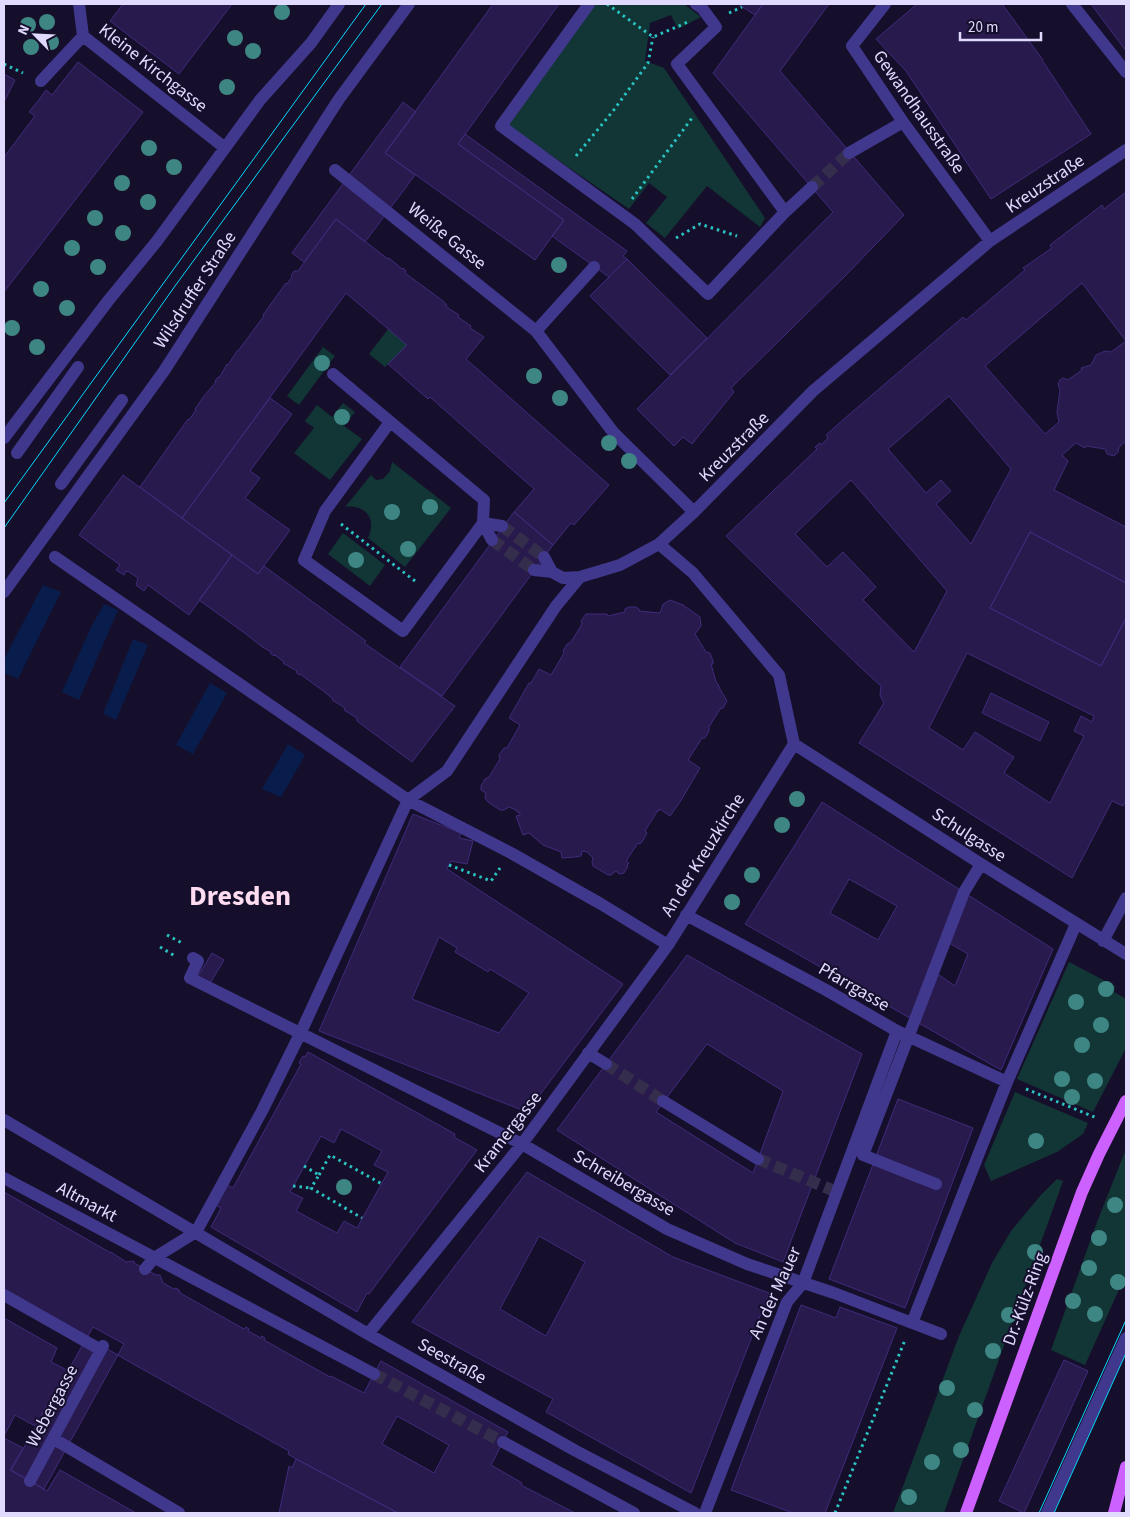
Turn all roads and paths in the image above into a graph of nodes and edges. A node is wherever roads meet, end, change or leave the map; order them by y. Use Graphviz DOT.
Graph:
graph roads {
  1 [pos="79,4"];
  2 [pos="339,4"];
  3 [pos="409,4"];
  4 [pos="588,4"];
  5 [pos="607,4"];
  6 [pos="696,4"];
  7 [pos="885,4"];
  8 [pos="1072,4"];
  9 [pos="707,14"];
  10 [pos="83,36"];
  11 [pos="653,37"];
  12 [pos="1126,72"];
  13 [pos="41,82"];
  14 [pos="704,101"];
  15 [pos="903,122"];
  16 [pos="225,148"];
  17 [pos="1126,150"];
  18 [pos="849,153"];
  19 [pos="335,170"];
  20 [pos="563,171"];
  21 [pos="812,187"];
  22 [pos="785,212"];
  23 [pos="621,214"];
  24 [pos="990,241"];
  25 [pos="756,242"];
  26 [pos="659,247"];
  27 [pos="594,267"];
  28 [pos="536,331"];
  29 [pos="78,367"];
  30 [pos="333,374"];
  31 [pos="122,400"];
  32 [pos="390,422"];
  33 [pos="4,438"];
  34 [pos="17,453"];
  35 [pos="61,484"];
  36 [pos="325,511"];
  37 [pos="694,512"];
  38 [pos="483,523"];
  39 [pos="502,526"];
  40 [pos="492,540"];
  41 [pos="659,544"];
  42 [pos="55,557"];
  43 [pos="544,557"];
  44 [pos="534,570"];
  45 [pos="552,572"];
  46 [pos="580,577"];
  47 [pos="4,592"];
  48 [pos="431,594"];
  49 [pos="794,744"];
  50 [pos="408,800"];
  51 [pos="511,853"];
  52 [pos="981,864"];
  53 [pos="449,865"];
  54 [pos="1126,898"];
  55 [pos="686,915"];
  56 [pos="1076,924"];
  57 [pos="1103,941"];
  58 [pos="668,945"];
  59 [pos="1126,954"];
  60 [pos="190,957"];
  61 [pos="896,1031"];
  62 [pos="300,1034"];
  63 [pos="588,1053"];
  64 [pos="606,1064"];
  65 [pos="1007,1082"];
  66 [pos="663,1101"];
  67 [pos="1126,1101"];
  68 [pos="4,1120"];
  69 [pos="1114,1125"];
  70 [pos="522,1144"];
  71 [pos="758,1159"];
  72 [pos="304,1166"];
  73 [pos="319,1174"];
  74 [pos="4,1178"];
  75 [pos="382,1184"];
  76 [pos="936,1184"];
  77 [pos="293,1186"];
  78 [pos="311,1188"];
  79 [pos="362,1218"];
  80 [pos="196,1232"];
  81 [pos="154,1258"];
  82 [pos="145,1269"];
  83 [pos="803,1283"];
  84 [pos="4,1295"];
  85 [pos="912,1323"];
  86 [pos="368,1334"];
  87 [pos="941,1334"];
  88 [pos="1126,1338"];
  89 [pos="374,1374"];
  90 [pos="54,1439"];
  91 [pos="503,1442"];
  92 [pos="1126,1467"];
  93 [pos="30,1481"];
  94 [pos="178,1513"];
  95 [pos="634,1513"];
  96 [pos="695,1513"];
  97 [pos="705,1513"];
  98 [pos="835,1513"];
  99 [pos="966,1513"];
  100 [pos="1046,1513"];
  101 [pos="1114,1513"];
  1 -- 10 [label="street, Kleine Kirchgasse"];
  2 -- 16 [label="street"];
  3 -- 47 [label="street, Wilsdruffer Straße"];
  4 -- 20 [label="street"];
  5 -- 11 [label="path"];
  6 -- 9 [label="street"];
  7 -- 15 [label="street, Gewandhausstraße"];
  8 -- 12 [label="street"];
  9 -- 11 [label="path"];
  9 -- 14 [label="street"];
  10 -- 13 [label="street"];
  10 -- 16 [label="street, Kleine Kirchgasse"];
  11 -- 20 [label="path"];
  14 -- 22 [label="street"];
  14 -- 23 [label="path"];
  15 -- 18 [label="street"];
  15 -- 24 [label="street, Gewandhausstraße"];
  16 -- 33 [label="street"];
  17 -- 24 [label="street, Kreuzstraße"];
  19 -- 28 [label="street, Weiße Gasse"];
  20 -- 23 [label="street"];
  21 -- 22 [label="street"];
  22 -- 25 [label="street"];
  23 -- 26 [label="street"];
  24 -- 37 [label="street, Kreuzstraße"];
  25 -- 26 [label="path"];
  25 -- 26 [label="street"];
  27 -- 28 [label="street"];
  28 -- 37 [label="street, Weiße Gasse"];
  29 -- 34 [label="street"];
  30 -- 32 [label="street"];
  31 -- 35 [label="street"];
  32 -- 36 [label="street"];
  32 -- 38 [label="street"];
  36 -- 48 [label="path"];
  36 -- 48 [label="street"];
  37 -- 41 [label="street, Kreuzstraße"];
  38 -- 39 [label="street"];
  38 -- 40 [label="street"];
  38 -- 48 [label="street"];
  41 -- 46 [label="street, Kreuzstraße"];
  41 -- 49 [label="street"];
  42 -- 50 [label="street, An der Kreuzkirche"];
  43 -- 45 [label="street"];
  44 -- 45 [label="street"];
  45 -- 46 [label="street"];
  46 -- 50 [label="street"];
  49 -- 52 [label="street, Schulgasse"];
  49 -- 55 [label="street, An der Kreuzkirche"];
  50 -- 51 [label="street, An der Kreuzkirche"];
  50 -- 62 [label="street"];
  51 -- 53 [label="path"];
  51 -- 58 [label="street, An der Kreuzkirche"];
  52 -- 56 [label="street, Schulgasse"];
  52 -- 76 [label="street"];
  54 -- 57 [label="street"];
  55 -- 58 [label="street, An der Kreuzkirche"];
  55 -- 61 [label="street, Pfarrgasse"];
  56 -- 57 [label="street, Schulgasse"];
  56 -- 65 [label="street"];
  57 -- 59 [label="street, Schulgasse"];
  58 -- 63 [label="street, Kramergasse"];
  60 -- 62 [label="street, Schreibergasse"];
  61 -- 65 [label="street, Pfarrgasse"];
  61 -- 83 [label="street, An der Mauer"];
  62 -- 70 [label="street, Schreibergasse"];
  62 -- 80 [label="street"];
  63 -- 64 [label="street"];
  63 -- 70 [label="street, Kramergasse"];
  65 -- 69 [label="path"];
  65 -- 85 [label="street"];
  66 -- 71 [label="street"];
  67 -- 69 [label="main road, Dr.-Külz-Ring"];
  68 -- 80 [label="street, Seestraße"];
  69 -- 99 [label="main road, Dr.-Külz-Ring"];
  70 -- 83 [label="street, Schreibergasse"];
  70 -- 86 [label="street, Kramergasse"];
  72 -- 73 [label="path"];
  73 -- 75 [label="path"];
  73 -- 78 [label="path"];
  74 -- 81 [label="street, Altmarkt"];
  77 -- 78 [label="path"];
  78 -- 79 [label="path"];
  80 -- 81 [label="street"];
  80 -- 86 [label="street, Seestraße"];
  81 -- 82 [label="street"];
  81 -- 89 [label="street"];
  83 -- 85 [label="street, Schreibergasse"];
  83 -- 97 [label="street, An der Mauer"];
  84 -- 90 [label="street, Webergasse"];
  85 -- 87 [label="street, Schreibergasse"];
  85 -- 98 [label="path"];
  86 -- 96 [label="street, Seestraße"];
  88 -- 100 [label="street"];
  90 -- 93 [label="street, Webergasse"];
  90 -- 94 [label="street"];
  91 -- 95 [label="street"];
  92 -- 101 [label="main road"];
}
